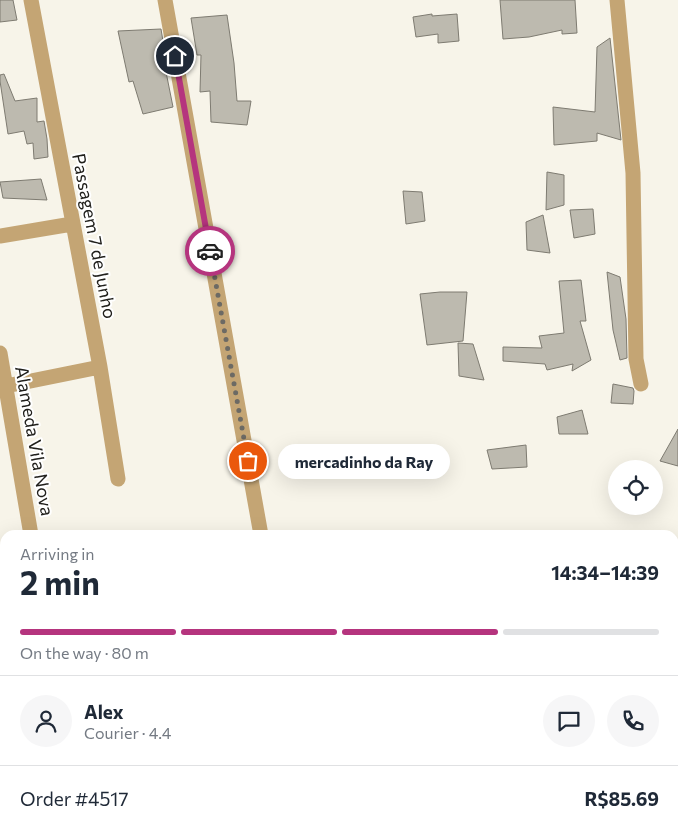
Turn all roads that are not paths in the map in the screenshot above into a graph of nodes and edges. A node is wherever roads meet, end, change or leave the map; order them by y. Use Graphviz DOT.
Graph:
graph roads {
  1 [pos="30,0"];
  2 [pos="165,0"];
  3 [pos="617,0"];
  4 [pos="72,224"];
  5 [pos="0,236"];
  6 [pos="0,353"];
  7 [pos="100,367"];
  8 [pos="641,384"];
  9 [pos="6,386"];
  10 [pos="118,479"];
  11 [pos="30,530"];
  12 [pos="260,530"];
  1 -- 4 [label="street, Passagem 7 de Junho"];
  2 -- 12 [label="street"];
  3 -- 8 [label="street"];
  4 -- 5 [label="street"];
  4 -- 7 [label="street, Passagem 7 de Junho"];
  6 -- 9 [label="street, Alameda Vila Nova"];
  7 -- 9 [label="street"];
  7 -- 10 [label="street, Passagem 7 de Junho"];
  9 -- 11 [label="street, Alameda Vila Nova"];
}
